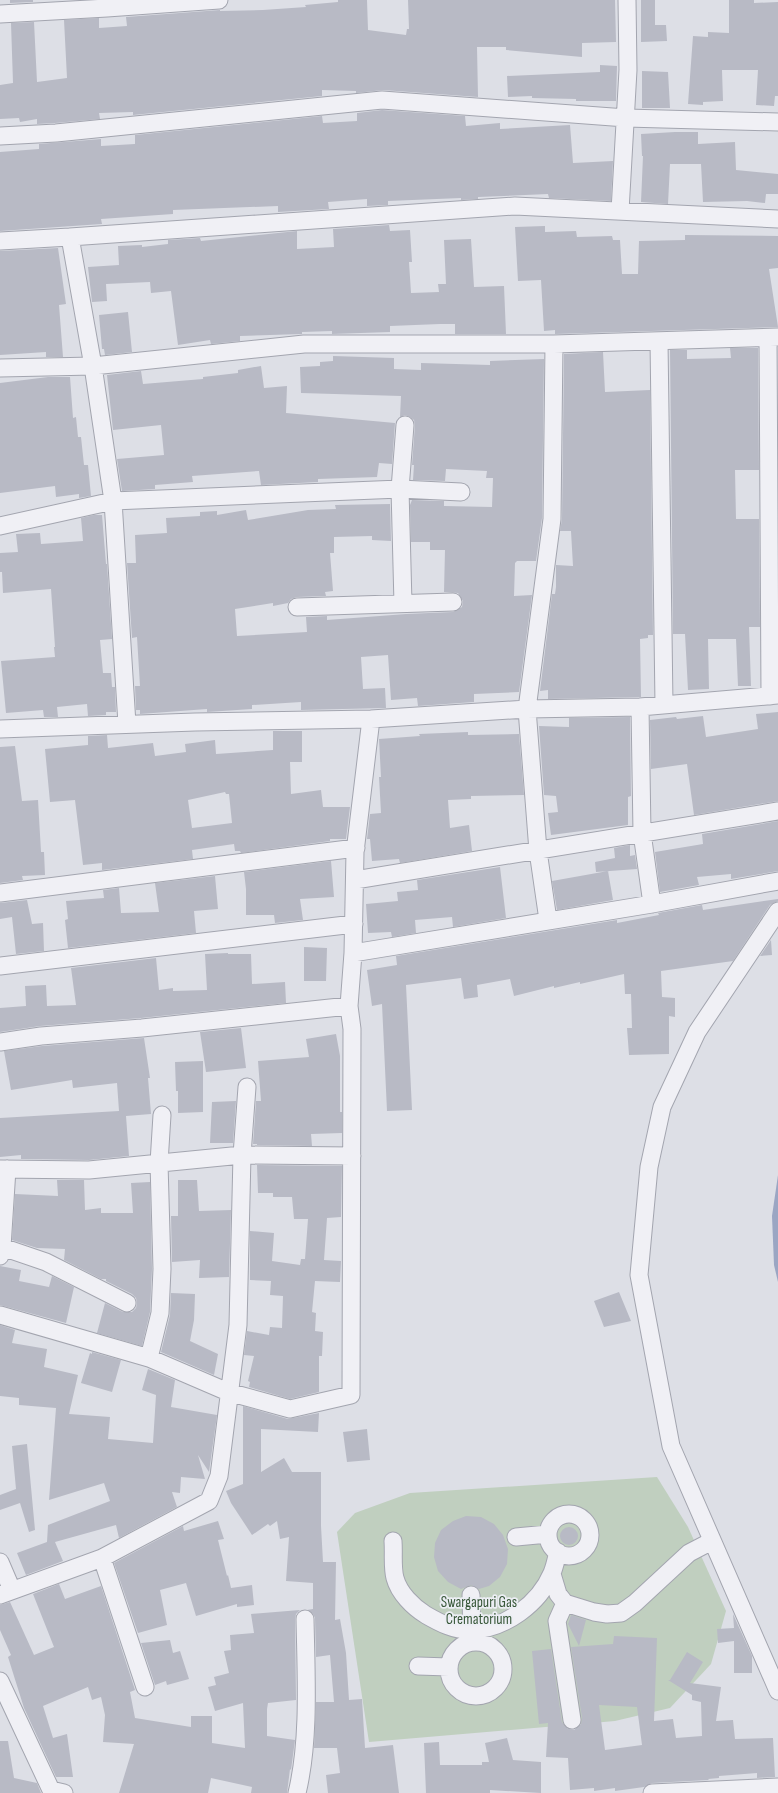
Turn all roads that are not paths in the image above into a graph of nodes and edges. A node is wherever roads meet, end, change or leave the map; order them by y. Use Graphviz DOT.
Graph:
graph roads {
  1 [pos="219,0"];
  2 [pos="627,0"];
  3 [pos="0,14"];
  4 [pos="626,118"];
  5 [pos="778,122"];
  6 [pos="0,136"];
  7 [pos="620,211"];
  8 [pos="778,219"];
  9 [pos="70,237"];
  10 [pos="0,241"];
  11 [pos="773,338"];
  12 [pos="659,341"];
  13 [pos="554,344"];
  14 [pos="93,366"];
  15 [pos="0,368"];
  16 [pos="405,425"];
  17 [pos="400,489"];
  18 [pos="461,492"];
  19 [pos="113,502"];
  20 [pos="0,526"];
  21 [pos="453,602"];
  22 [pos="403,604"];
  23 [pos="297,607"];
  24 [pos="774,695"];
  25 [pos="664,705"];
  26 [pos="640,707"];
  27 [pos="527,709"];
  28 [pos="371,719"];
  29 [pos="127,724"];
  30 [pos="0,728"];
  31 [pos="778,811"];
  32 [pos="642,833"];
  33 [pos="356,848"];
  34 [pos="538,851"];
  35 [pos="355,880"];
  36 [pos="778,881"];
  37 [pos="0,893"];
  38 [pos="652,904"];
  39 [pos="778,911"];
  40 [pos="548,920"];
  41 [pos="354,924"];
  42 [pos="353,953"];
  43 [pos="0,966"];
  44 [pos="349,1006"];
  45 [pos="0,1042"];
  46 [pos="247,1087"];
  47 [pos="162,1115"];
  48 [pos="242,1155"];
  49 [pos="352,1156"];
  50 [pos="159,1163"];
  51 [pos="3,1169"];
  52 [pos="1,1251"];
  53 [pos="127,1303"];
  54 [pos="0,1315"];
  55 [pos="149,1358"];
  56 [pos="228,1392"];
  57 [pos="548,1534"];
  58 [pos="516,1537"];
  59 [pos="393,1541"];
  60 [pos="712,1541"];
  61 [pos="558,1552"];
  62 [pos="102,1558"];
  63 [pos="0,1562"];
  64 [pos="552,1574"];
  65 [pos="6,1592"];
  66 [pos="471,1595"];
  67 [pos="566,1603"];
  68 [pos="305,1619"];
  69 [pos="472,1636"];
  70 [pos="418,1666"];
  71 [pos="449,1667"];
  72 [pos="145,1687"];
  73 [pos="2,1690"];
  74 [pos="778,1691"];
  75 [pos="572,1720"];
  76 [pos="778,1787"];
  77 [pos="55,1792"];
  78 [pos="297,1793"];
  79 [pos="652,1793"];
  1 -- 3 [label="street"];
  2 -- 4 [label="street"];
  4 -- 5 [label="street"];
  4 -- 6 [label="street"];
  4 -- 7 [label="street"];
  7 -- 8 [label="street"];
  7 -- 9 [label="street"];
  9 -- 10 [label="street"];
  9 -- 14 [label="street"];
  11 -- 12 [label="street"];
  11 -- 24 [label="street"];
  12 -- 13 [label="street"];
  12 -- 25 [label="street"];
  13 -- 14 [label="street"];
  13 -- 27 [label="street"];
  14 -- 15 [label="street"];
  14 -- 19 [label="street"];
  16 -- 17 [label="street"];
  17 -- 18 [label="street"];
  17 -- 19 [label="street"];
  17 -- 22 [label="street"];
  19 -- 20 [label="street"];
  19 -- 29 [label="street"];
  21 -- 22 [label="street"];
  22 -- 23 [label="street"];
  24 -- 25 [label="street"];
  25 -- 26 [label="street"];
  26 -- 27 [label="street"];
  26 -- 32 [label="street"];
  27 -- 28 [label="street"];
  27 -- 34 [label="street"];
  28 -- 29 [label="street"];
  28 -- 33 [label="street"];
  29 -- 30 [label="street"];
  31 -- 32 [label="street"];
  32 -- 34 [label="street"];
  32 -- 38 [label="street"];
  33 -- 35 [label="street"];
  33 -- 37 [label="street"];
  34 -- 35 [label="street"];
  34 -- 40 [label="street"];
  35 -- 41 [label="street"];
  36 -- 38 [label="street"];
  38 -- 40 [label="street"];
  39 -- 60 [label="street"];
  40 -- 42 [label="street"];
  41 -- 42 [label="street"];
  41 -- 43 [label="street"];
  42 -- 44 [label="street"];
  44 -- 45 [label="street"];
  44 -- 49 [label="street"];
  46 -- 48 [label="street"];
  47 -- 50 [label="street"];
  48 -- 49 [label="street"];
  48 -- 50 [label="street"];
  48 -- 56 [label="street"];
  49 -- 56 [label="street"];
  50 -- 51 [label="street"];
  50 -- 55 [label="street"];
  51 -- 52 [label="street"];
  52 -- 53 [label="street"];
  54 -- 55 [label="street"];
  55 -- 56 [label="street"];
  56 -- 62 [label="street"];
  57 -- 58 [label="street"];
  57 -- 61 [label="street"];
  57 -- 61 [label="street"];
  59 -- 69 [label="street"];
  60 -- 67 [label="street"];
  60 -- 74 [label="street"];
  61 -- 64 [label="street"];
  62 -- 65 [label="street"];
  62 -- 72 [label="street"];
  63 -- 65 [label="street"];
  64 -- 67 [label="street"];
  64 -- 69 [label="street"];
  66 -- 69 [label="street"];
  67 -- 75 [label="street"];
  68 -- 78 [label="street"];
  69 -- 71 [label="street"];
  69 -- 71 [label="street"];
  70 -- 71 [label="street"];
  73 -- 77 [label="street"];
  76 -- 79 [label="street"];
}
